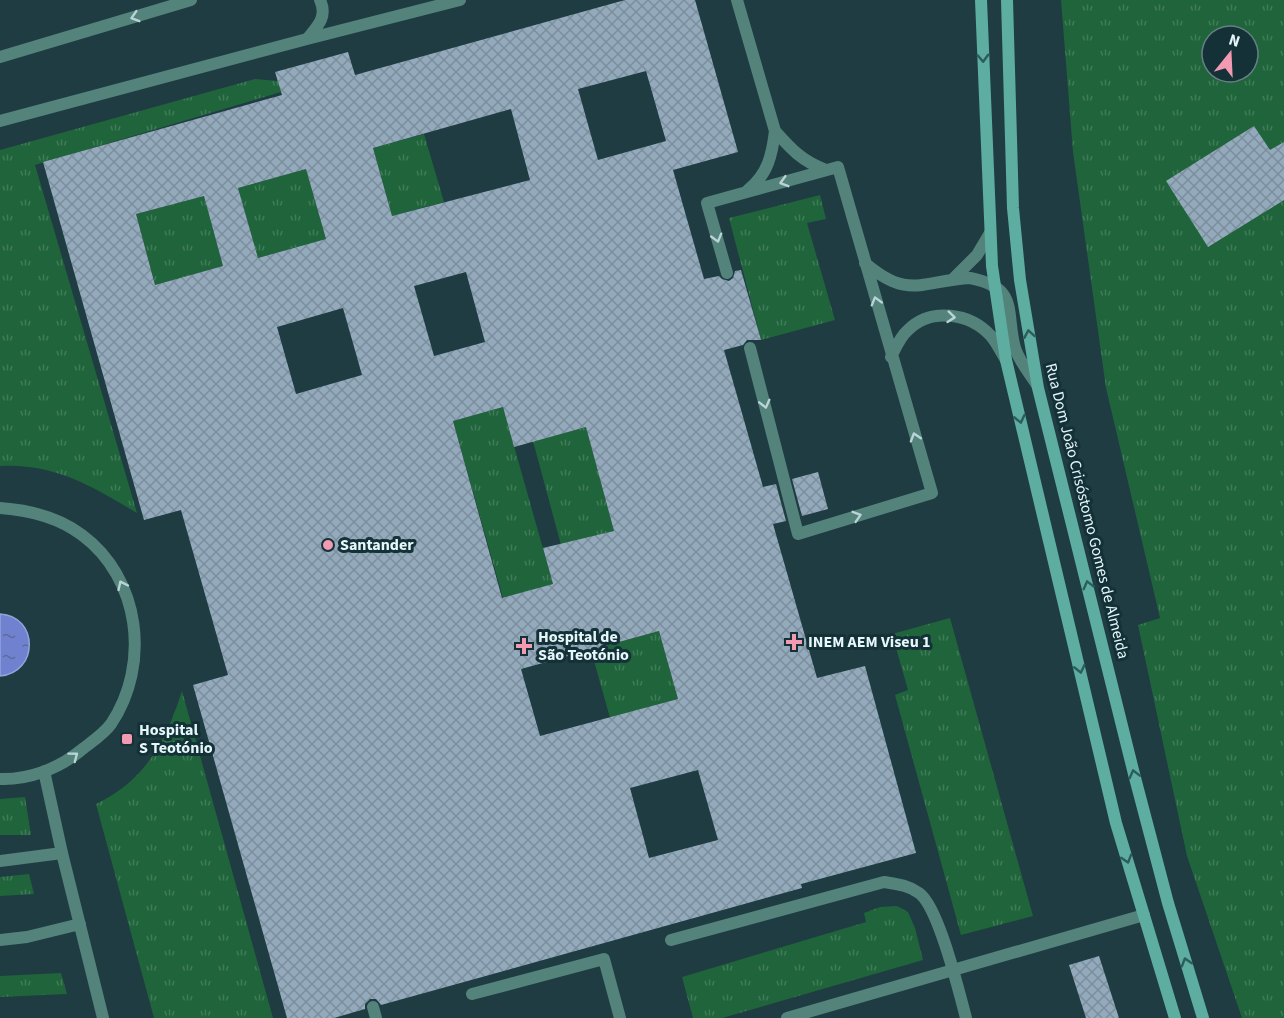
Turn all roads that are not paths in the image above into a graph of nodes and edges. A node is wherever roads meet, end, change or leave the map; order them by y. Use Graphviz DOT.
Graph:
graph roads {
  1 [pos="191,0"];
  2 [pos="320,0"];
  3 [pos="460,0"];
  4 [pos="737,0"];
  5 [pos="981,0"];
  6 [pos="1006,0"];
  7 [pos="307,39"];
  8 [pos="0,57"];
  9 [pos="0,121"];
  10 [pos="775,131"];
  11 [pos="826,170"];
  12 [pos="744,193"];
  13 [pos="990,233"];
  14 [pos="864,262"];
  15 [pos="727,273"];
  16 [pos="953,279"];
  17 [pos="994,286"];
  18 [pos="750,348"];
  19 [pos="891,357"];
  20 [pos="1006,360"];
  21 [pos="1038,388"];
  22 [pos="0,508"];
  23 [pos="44,771"];
  24 [pos="0,779"];
  25 [pos="62,853"];
  26 [pos="0,861"];
  27 [pos="1144,915"];
  28 [pos="80,924"];
  29 [pos="0,940"];
  30 [pos="671,940"];
  31 [pos="953,970"];
  32 [pos="472,994"];
  33 [pos="103,1018"];
  34 [pos="620,1018"];
  35 [pos="787,1018"];
  36 [pos="966,1018"];
  37 [pos="1175,1018"];
  38 [pos="1203,1018"];
  1 -- 8 [label="lane, one-way"];
  2 -- 7 [label="lane"];
  3 -- 7 [label="lane"];
  4 -- 10 [label="lane"];
  5 -- 13 [label="street, one-way"];
  21 -- 6 [label="street, Rua Dom João Crisóstomo Gomes de Almeida, one-way"];
  7 -- 9 [label="lane"];
  10 -- 11 [label="lane"];
  10 -- 12 [label="lane"];
  11 -- 12 [label="lane, one-way"];
  11 -- 14 [label="lane"];
  12 -- 15 [label="lane, one-way"];
  13 -- 16 [label="lane"];
  13 -- 17 [label="street"];
  14 -- 16 [label="lane"];
  19 -- 14 [label="lane, one-way"];
  16 -- 17 [label="lane"];
  17 -- 20 [label="street"];
  17 -- 21 [label="lane"];
  18 -- 19 [label="lane, one-way"];
  19 -- 20 [label="lane, one-way"];
  20 -- 27 [label="street, one-way"];
  38 -- 21 [label="street, Rua Dom João Crisóstomo Gomes de Almeida, one-way"];
  23 -- 22 [label="lane, one-way"];
  23 -- 24 [label="lane"];
  23 -- 25 [label="lane"];
  25 -- 26 [label="lane"];
  25 -- 28 [label="lane"];
  27 -- 31 [label="lane"];
  27 -- 37 [label="street"];
  28 -- 29 [label="lane"];
  28 -- 33 [label="lane"];
  30 -- 31 [label="lane"];
  31 -- 35 [label="lane"];
  31 -- 36 [label="lane"];
  32 -- 34 [label="lane"];
}
